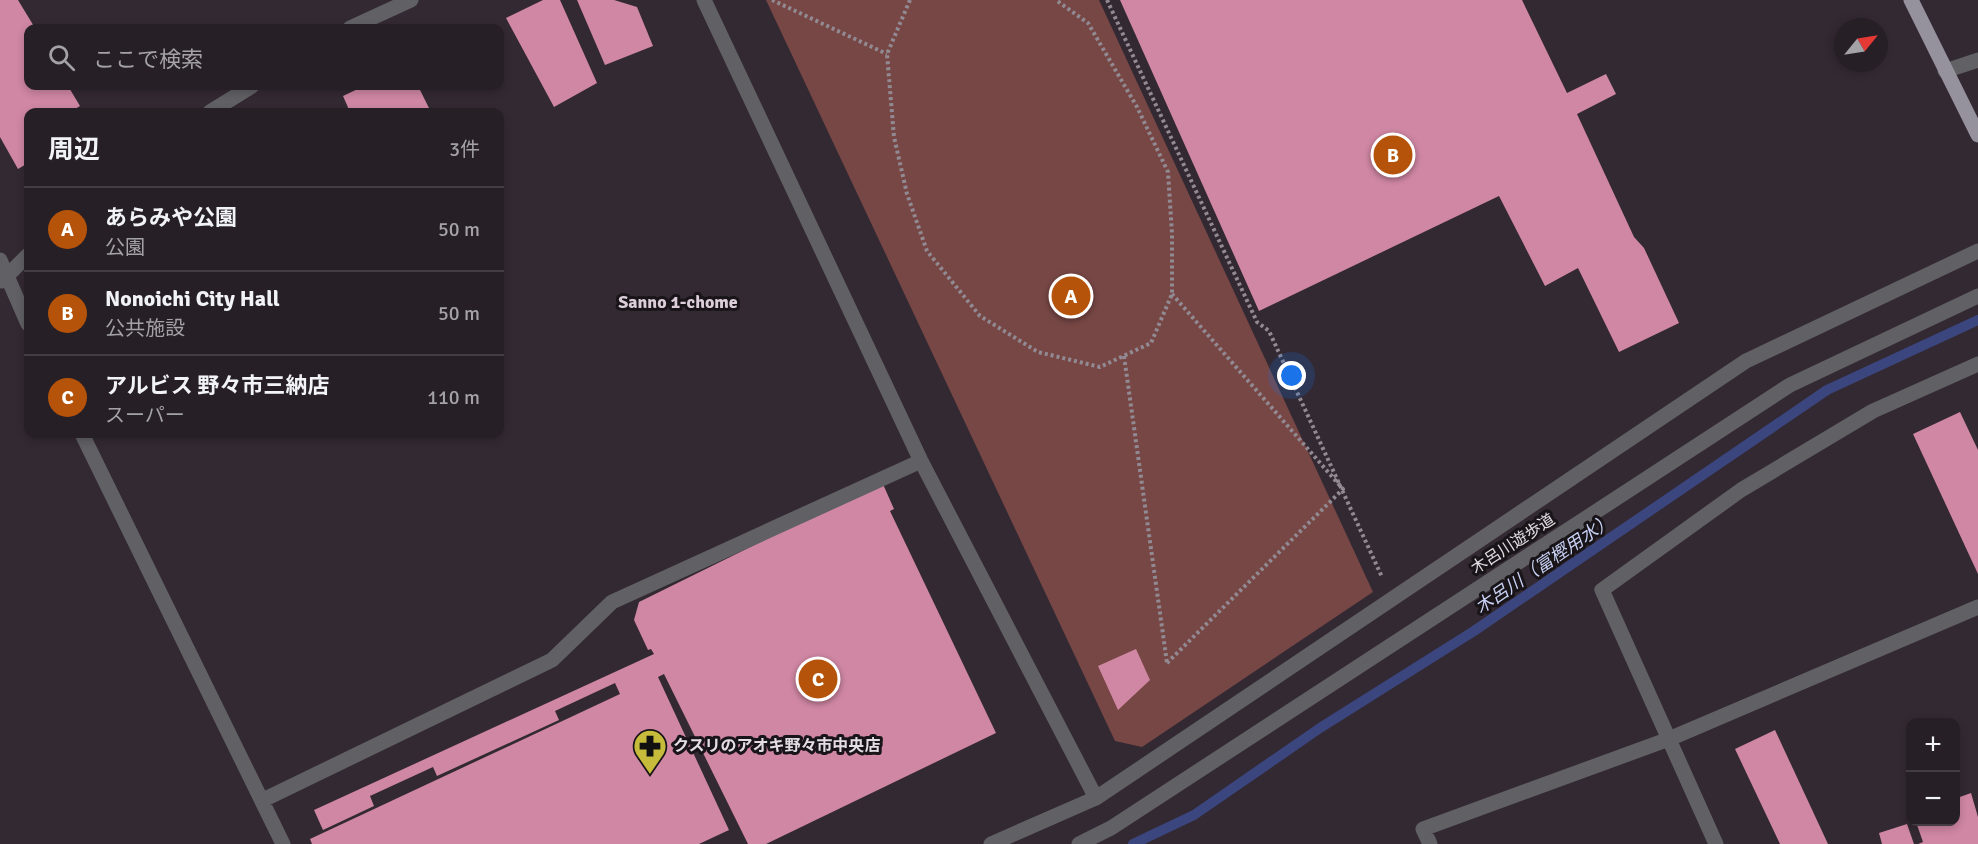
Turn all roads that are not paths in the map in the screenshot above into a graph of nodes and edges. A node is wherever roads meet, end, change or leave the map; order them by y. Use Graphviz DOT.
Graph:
graph roads {
  1 [pos="411,0"];
  2 [pos="704,0"];
  3 [pos="1911,0"];
  4 [pos="359,24"];
  5 [pos="1978,60"];
  6 [pos="1945,71"];
  7 [pos="246,90"];
  8 [pos="216,108"];
  9 [pos="1978,135"];
  10 [pos="1978,251"];
  11 [pos="24,259"];
  12 [pos="0,260"];
  13 [pos="4,279"];
  14 [pos="1978,296"];
  15 [pos="24,316"];
  16 [pos="1978,364"];
  17 [pos="84,438"];
  18 [pos="921,461"];
  19 [pos="1978,607"];
  20 [pos="1669,740"];
  21 [pos="1096,798"];
  22 [pos="263,800"];
  23 [pos="283,844"];
  24 [pos="991,844"];
  25 [pos="1079,844"];
  26 [pos="1430,844"];
  27 [pos="1716,844"];
  1 -- 4 [label="street"];
  2 -- 18 [label="street"];
  3 -- 6 [label="main road"];
  5 -- 6 [label="street"];
  6 -- 9 [label="main road"];
  7 -- 8 [label="street"];
  10 -- 21 [label="street"];
  11 -- 13 [label="street"];
  12 -- 13 [label="street"];
  13 -- 15 [label="street"];
  14 -- 25 [label="street, 木呂川遊歩道"];
  16 -- 20 [label="street"];
  17 -- 22 [label="street"];
  18 -- 21 [label="street"];
  18 -- 22 [label="street"];
  19 -- 20 [label="street"];
  20 -- 26 [label="street"];
  20 -- 27 [label="street"];
  21 -- 24 [label="street"];
  22 -- 23 [label="street"];
}
